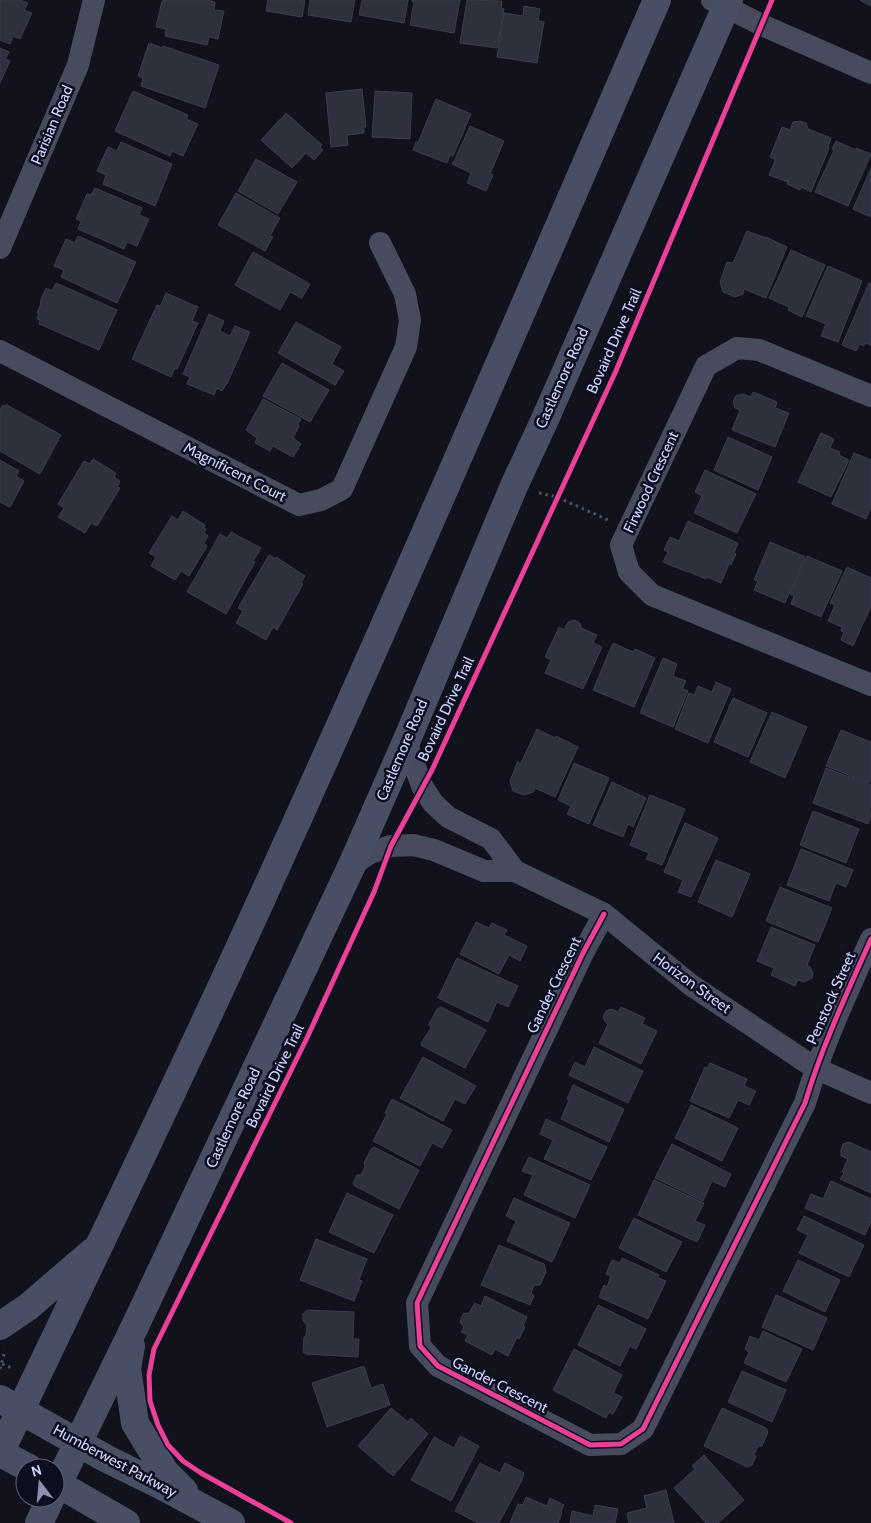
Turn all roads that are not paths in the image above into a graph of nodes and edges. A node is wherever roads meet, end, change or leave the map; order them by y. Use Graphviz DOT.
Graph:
graph roads {
  1 [pos="94,0"];
  2 [pos="657,0"];
  3 [pos="722,2"];
  4 [pos="871,73"];
  5 [pos="380,244"];
  6 [pos="0,248"];
  7 [pos="0,351"];
  8 [pos="871,396"];
  9 [pos="871,686"];
  10 [pos="406,742"];
  11 [pos="352,865"];
  12 [pos="515,871"];
  13 [pos="604,914"];
  14 [pos="871,939"];
  15 [pos="815,1068"];
  16 [pos="871,1092"];
  17 [pos="101,1245"];
  18 [pos="136,1324"];
  19 [pos="0,1326"];
  20 [pos="10,1405"];
  21 [pos="78,1442"];
  22 [pos="0,1453"];
  23 [pos="15,1461"];
  24 [pos="65,1468"];
  25 [pos="65,1493"];
  26 [pos="202,1507"];
  27 [pos="46,1508"];
  28 [pos="39,1523"];
  29 [pos="126,1523"];
  30 [pos="231,1523"];
  1 -- 6 [label="street, Parisian Road"];
  2 -- 17 [label="main road"];
  3 -- 4 [label="street"];
  3 -- 10 [label="main road, Castlemore Road"];
  5 -- 7 [label="street, Magnificent Court"];
  8 -- 9 [label="street, Firwood Crescent"];
  10 -- 11 [label="main road, Castlemore Road"];
  10 -- 12 [label="street, Horizon Street"];
  11 -- 12 [label="street, Horizon Street"];
  11 -- 18 [label="main road, Castlemore Road"];
  12 -- 13 [label="street, Horizon Street"];
  13 -- 15 [label="street, Horizon Street"];
  13 -- 15 [label="street, Gander Crescent"];
  14 -- 15 [label="street, Penstock Street"];
  15 -- 16 [label="street, Horizon Street"];
  17 -- 19 [label="main road"];
  17 -- 20 [label="main road"];
  18 -- 21 [label="main road, Castlemore Road"];
  18 -- 26 [label="main road"];
  20 -- 21 [label="main road, Humberwest Parkway"];
  20 -- 22 [label="main road"];
  21 -- 24 [label="main road, Castlemore Road"];
  21 -- 26 [label="main road, Humberwest Parkway"];
  22 -- 23 [label="main road"];
  25 -- 29 [label="main road"];
  26 -- 30 [label="main road, Humberwest Parkway"];
  27 -- 28 [label="main road, Castlemore Road"];
}
